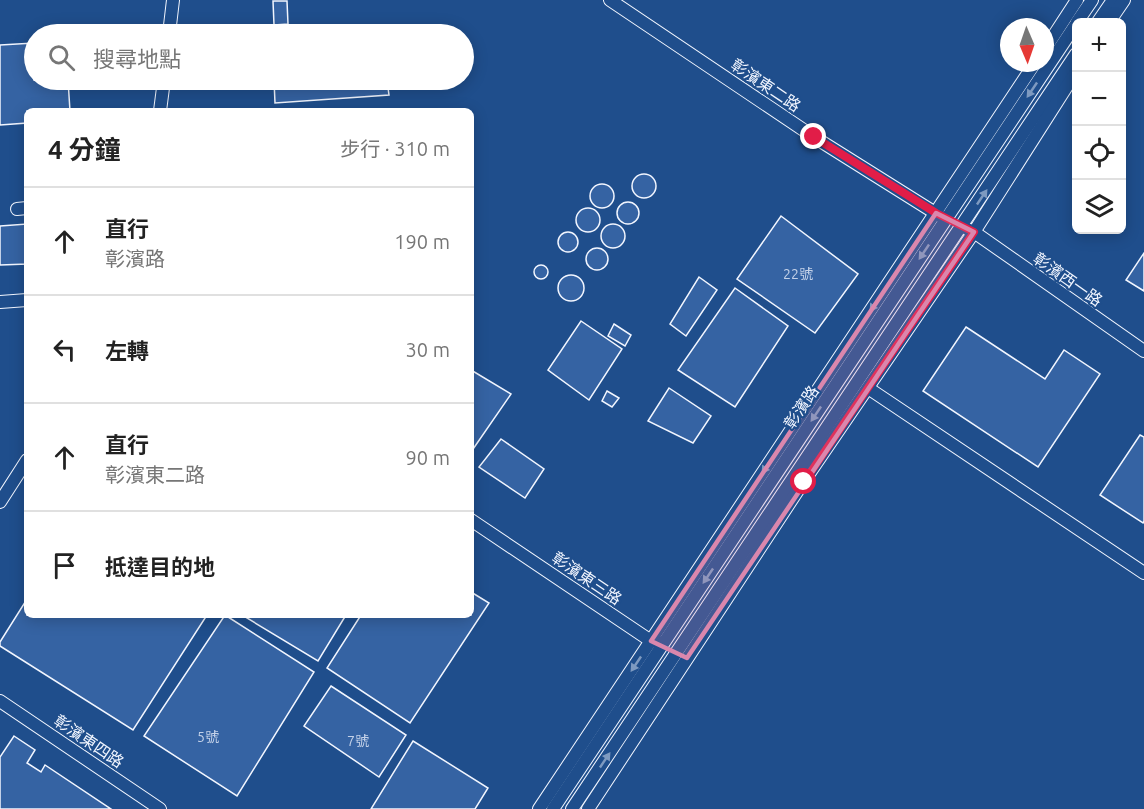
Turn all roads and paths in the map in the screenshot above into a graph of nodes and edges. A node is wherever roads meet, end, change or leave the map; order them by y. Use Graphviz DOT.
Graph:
graph roads {
  1 [pos="173,0"];
  2 [pos="610,0"];
  3 [pos="1077,0"];
  4 [pos="1092,0"];
  5 [pos="1113,0"];
  6 [pos="1124,0"];
  7 [pos="1080,18"];
  8 [pos="1101,18"];
  9 [pos="1111,18"];
  10 [pos="170,24"];
  11 [pos="1072,30"];
  12 [pos="1054,35"];
  13 [pos="1072,62"];
  14 [pos="1029,72"];
  15 [pos="1072,79"];
  16 [pos="163,90"];
  17 [pos="160,108"];
  18 [pos="941,216"];
  19 [pos="968,230"];
  20 [pos="24,300"];
  21 [pos="0,302"];
  22 [pos="1144,351"];
  23 [pos="868,388"];
  24 [pos="24,465"];
  25 [pos="0,501"];
  26 [pos="474,522"];
  27 [pos="1144,573"];
  28 [pos="657,642"];
  29 [pos="681,656"];
  30 [pos="0,701"];
  31 [pos="160,809"];
  32 [pos="539,809"];
  33 [pos="553,809"];
  34 [pos="572,809"];
  35 [pos="588,809"];
  1 -- 10 [label="street"];
  2 -- 18 [label="street, 彰濱東二路"];
  3 -- 12 [label="street"];
  4 -- 7 [label="street, 彰濱路"];
  5 -- 8 [label="street"];
  6 -- 9 [label="street"];
  11 -- 18 [label="street, 彰濱路, one-way"];
  19 -- 13 [label="street, 彰濱路, one-way"];
  14 -- 18 [label="street, 彰濱路"];
  15 -- 19 [label="street, 彰濱路"];
  16 -- 17 [label="street"];
  18 -- 19 [label="street, 彰濱東二路"];
  18 -- 28 [label="street, 彰濱路, one-way"];
  19 -- 22 [label="street, 彰濱西一路"];
  19 -- 23 [label="street, 彰濱路"];
  19 -- 29 [label="street, 彰濱路"];
  20 -- 21 [label="street"];
  23 -- 27 [label="street"];
  23 -- 29 [label="street, 彰濱路"];
  24 -- 25 [label="street"];
  26 -- 28 [label="street, 彰濱東三路"];
  28 -- 29 [label="street, 彰濱東三路"];
  28 -- 32 [label="street, 彰濱路, one-way"];
  28 -- 33 [label="street, 彰濱路"];
  34 -- 29 [label="street, 彰濱路, one-way"];
  29 -- 35 [label="street, 彰濱路"];
  30 -- 31 [label="street, 彰濱東四路"];
}
